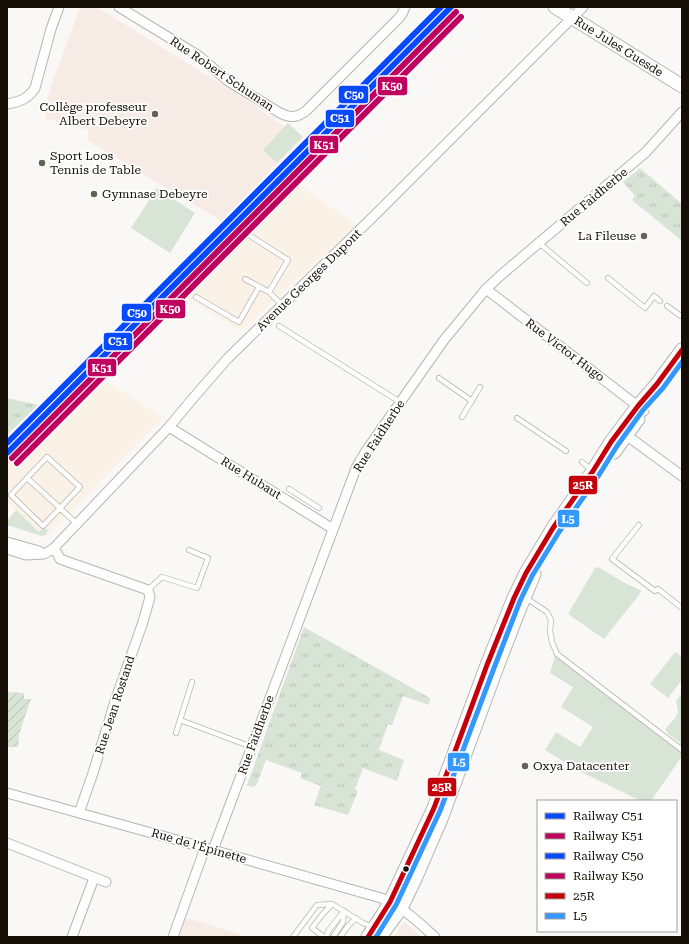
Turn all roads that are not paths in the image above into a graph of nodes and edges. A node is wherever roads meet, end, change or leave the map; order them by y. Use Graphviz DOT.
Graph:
graph roads {
  1 [pos="59,7"];
  2 [pos="119,7"];
  3 [pos="405,7"];
  4 [pos="555,7"];
  5 [pos="583,7"];
  6 [pos="573,18"];
  7 [pos="682,86"];
  8 [pos="7,104"];
  9 [pos="682,112"];
  10 [pos="249,235"];
  11 [pos="539,244"];
  12 [pos="608,278"];
  13 [pos="245,279"];
  14 [pos="588,283"];
  15 [pos="259,287"];
  16 [pos="486,290"];
  17 [pos="269,292"];
  18 [pos="196,297"];
  19 [pos="660,301"];
  20 [pos="282,305"];
  21 [pos="667,306"];
  22 [pos="680,316"];
  23 [pos="279,326"];
  24 [pos="682,350"];
  25 [pos="682,358"];
  26 [pos="439,378"];
  27 [pos="480,387"];
  28 [pos="472,401"];
  29 [pos="400,402"];
  30 [pos="641,409"];
  31 [pos="462,417"];
  32 [pos="517,418"];
  33 [pos="168,427"];
  34 [pos="623,432"];
  35 [pos="566,451"];
  36 [pos="582,462"];
  37 [pos="596,473"];
  38 [pos="682,476"];
  39 [pos="27,478"];
  40 [pos="289,488"];
  41 [pos="60,508"];
  42 [pos="319,508"];
  43 [pos="77,524"];
  44 [pos="639,525"];
  45 [pos="333,529"];
  46 [pos="7,542"];
  47 [pos="7,549"];
  48 [pos="51,550"];
  49 [pos="189,550"];
  50 [pos="149,593"];
  51 [pos="525,597"];
  52 [pos="682,608"];
  53 [pos="192,682"];
  54 [pos="180,720"];
  55 [pos="176,733"];
  56 [pos="252,747"];
  57 [pos="682,750"];
  58 [pos="7,793"];
  59 [pos="79,812"];
  60 [pos="7,843"];
  61 [pos="209,849"];
  62 [pos="94,878"];
  63 [pos="106,882"];
  64 [pos="332,904"];
  65 [pos="396,905"];
  66 [pos="344,911"];
  67 [pos="356,918"];
  68 [pos="376,934"];
  69 [pos="72,937"];
  70 [pos="173,937"];
  71 [pos="293,937"];
  72 [pos="325,937"];
  73 [pos="333,937"];
  74 [pos="340,937"];
  75 [pos="435,937"];
  1 -- 8 [label="street"];
  2 -- 3 [label="street, Rue Robert Schuman"];
  4 -- 6 [label="main road, Rue Jules Guesde"];
  5 -- 6 [label="street, Avenue Georges Dupont"];
  6 -- 7 [label="main road, Rue Jules Guesde"];
  6 -- 20 [label="street, Avenue Georges Dupont"];
  9 -- 11 [label="street, Rue Faidherbe"];
  10 -- 17 [label="lane"];
  11 -- 14 [label="lane"];
  11 -- 16 [label="street, Rue Faidherbe"];
  12 -- 19 [label="lane"];
  13 -- 15 [label="lane"];
  15 -- 17 [label="lane"];
  15 -- 18 [label="lane"];
  16 -- 29 [label="street, Rue Faidherbe"];
  16 -- 30 [label="street, Rue Victor Hugo"];
  17 -- 20 [label="lane"];
  20 -- 33 [label="street, Avenue Georges Dupont"];
  21 -- 22 [label="lane"];
  23 -- 29 [label="lane"];
  24 -- 30 [label="main road"];
  25 -- 30 [label="main road"];
  26 -- 28 [label="lane"];
  27 -- 28 [label="lane"];
  28 -- 31 [label="lane"];
  29 -- 45 [label="street, Rue Faidherbe"];
  30 -- 34 [label="main road"];
  32 -- 35 [label="lane"];
  33 -- 43 [label="street, Avenue Georges Dupont"];
  33 -- 45 [label="street, Rue Hubaut"];
  34 -- 37 [label="main road"];
  34 -- 38 [label="street"];
  36 -- 37 [label="lane"];
  37 -- 51 [label="main road"];
  37 -- 65 [label="main road"];
  39 -- 41 [label="lane"];
  39 -- 41 [label="lane"];
  39 -- 41 [label="lane"];
  40 -- 42 [label="lane"];
  41 -- 43 [label="lane"];
  43 -- 48 [label="street, Avenue Georges Dupont"];
  44 -- 52 [label="lane"];
  45 -- 56 [label="street, Rue Faidherbe"];
  46 -- 48 [label="street"];
  47 -- 48 [label="street"];
  48 -- 50 [label="street"];
  49 -- 50 [label="lane"];
  50 -- 59 [label="street, Rue Jean Rostand"];
  51 -- 57 [label="lane"];
  51 -- 65 [label="main road"];
  53 -- 54 [label="lane"];
  54 -- 55 [label="lane"];
  54 -- 56 [label="lane"];
  56 -- 61 [label="street, Rue Faidherbe"];
  58 -- 59 [label="street, Rue de l'Épinette"];
  59 -- 61 [label="street, Rue de l'Épinette"];
  60 -- 62 [label="street"];
  61 -- 65 [label="street, Rue de l'Épinette"];
  61 -- 70 [label="street, Rue Faidherbe"];
  62 -- 63 [label="street"];
  62 -- 69 [label="street"];
  64 -- 66 [label="lane"];
  64 -- 71 [label="lane"];
  64 -- 72 [label="lane"];
  65 -- 68 [label="main road"];
  65 -- 75 [label="street"];
  66 -- 67 [label="lane"];
  66 -- 72 [label="lane"];
  66 -- 73 [label="lane"];
  67 -- 68 [label="lane"];
  67 -- 74 [label="lane"];
}
